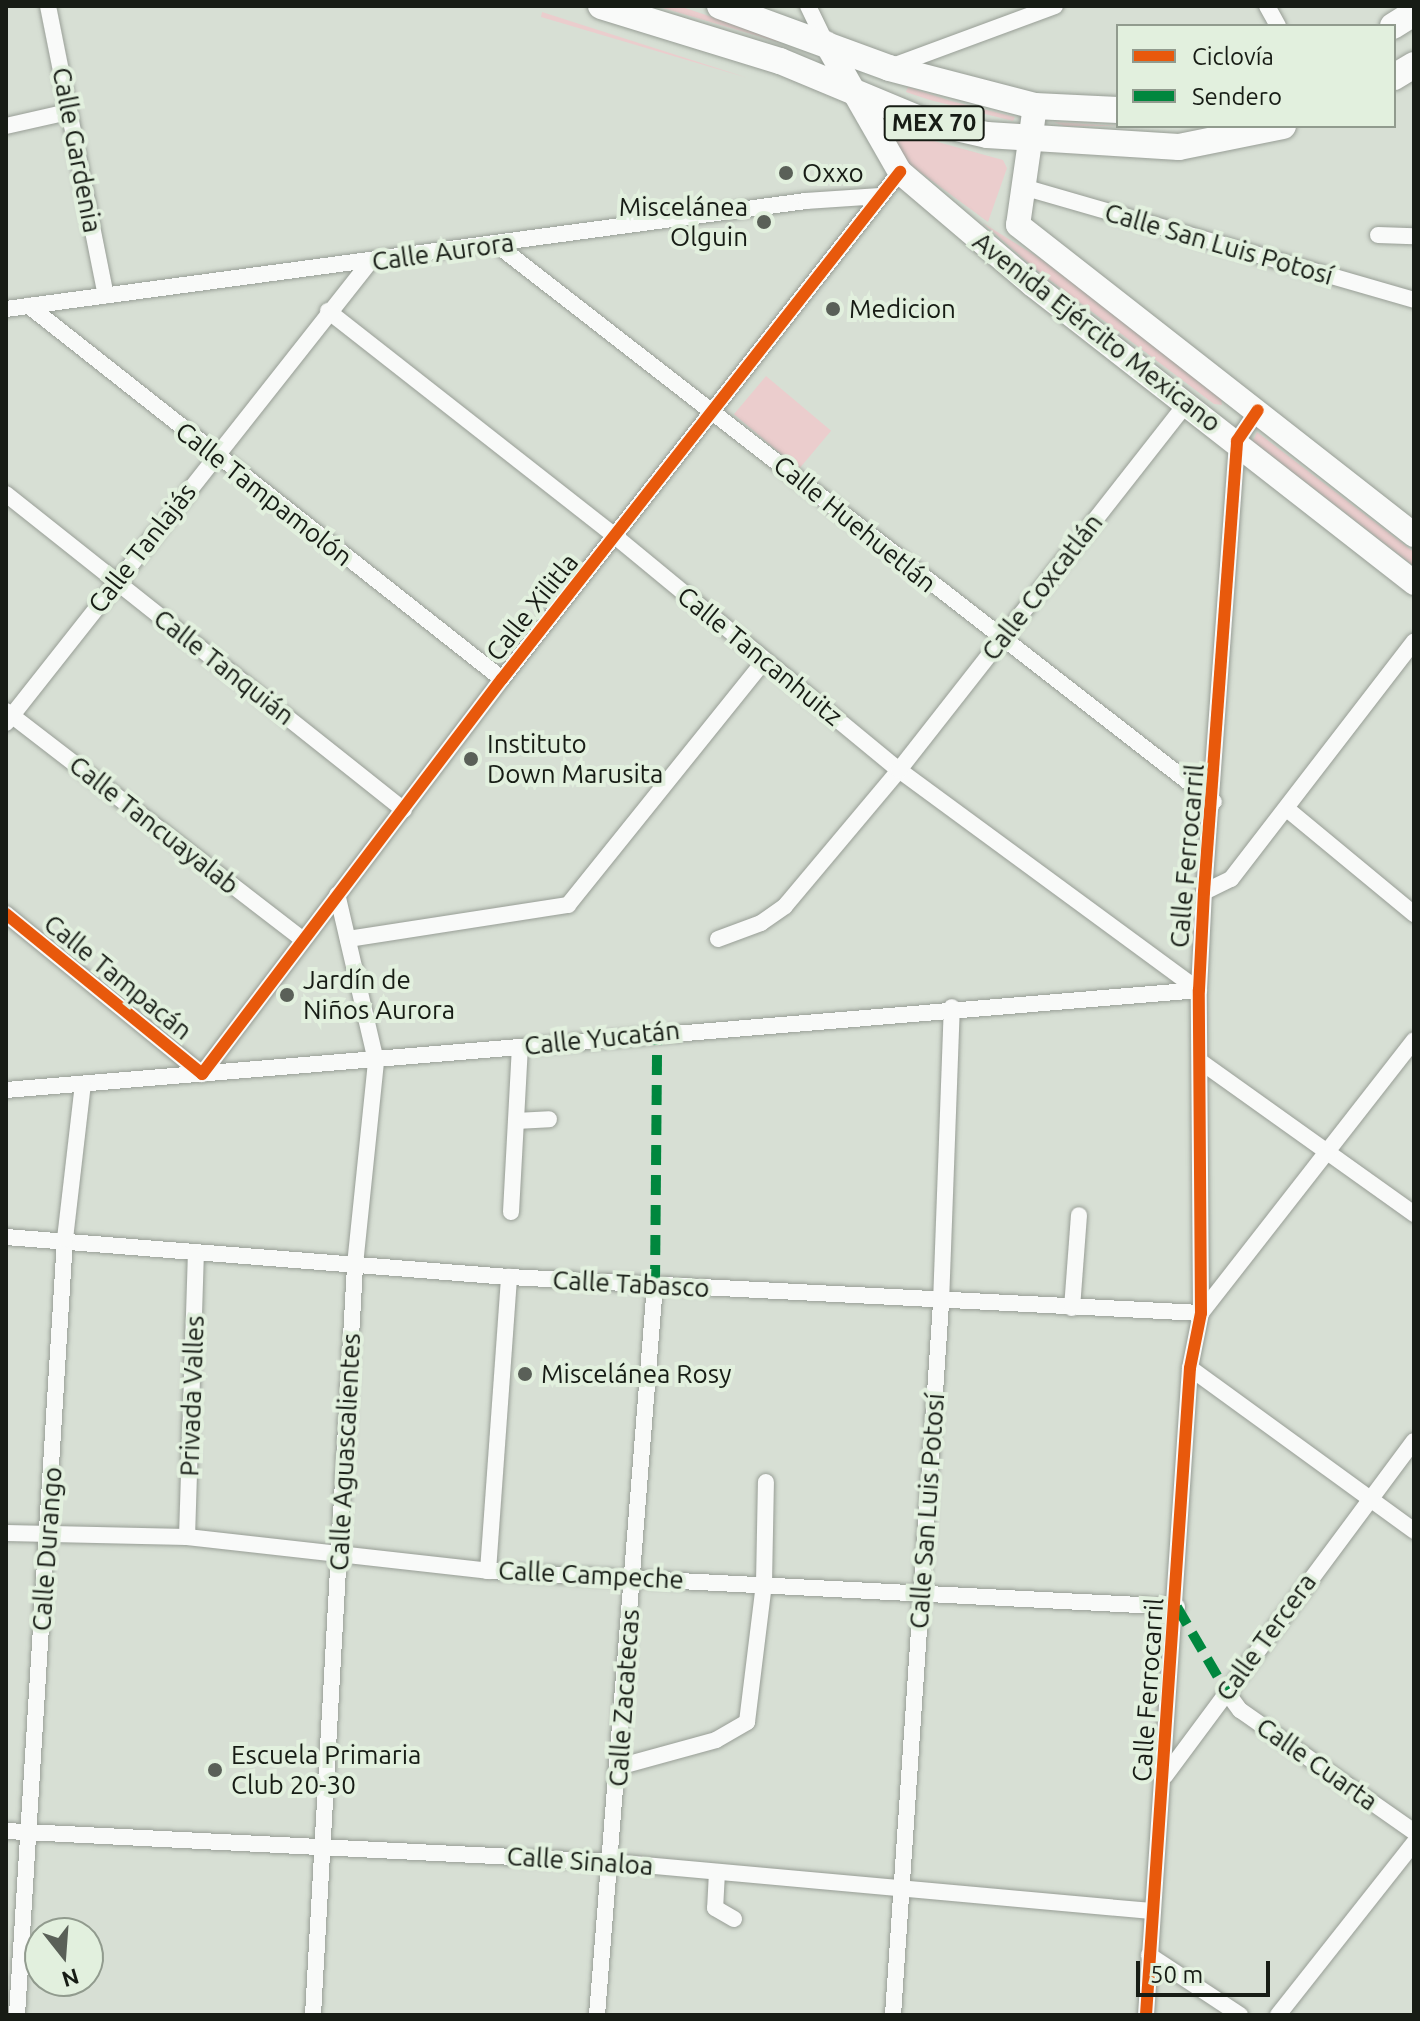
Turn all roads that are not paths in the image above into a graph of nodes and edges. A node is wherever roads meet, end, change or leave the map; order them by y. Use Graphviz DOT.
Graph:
graph roads {
  1 [pos="48,6"];
  2 [pos="601,6"];
  3 [pos="720,6"];
  4 [pos="808,6"];
  5 [pos="1055,6"];
  6 [pos="1267,6"];
  7 [pos="1414,13"];
  8 [pos="1277,24"];
  9 [pos="1396,24"];
  10 [pos="826,43"];
  11 [pos="1414,65"];
  12 [pos="889,68"];
  13 [pos="1396,76"];
  14 [pos="856,91"];
  15 [pos="1035,106"];
  16 [pos="1116,110"];
  17 [pos="68,112"];
  18 [pos="6,126"];
  19 [pos="1273,128"];
  20 [pos="1030,138"];
  21 [pos="900,172"];
  22 [pos="1023,187"];
  23 [pos="880,196"];
  24 [pos="1378,235"];
  25 [pos="1414,236"];
  26 [pos="496,244"];
  27 [pos="369,263"];
  28 [pos="106,295"];
  29 [pos="1414,300"];
  30 [pos="29,306"];
  31 [pos="6,309"];
  32 [pos="328,311"];
  33 [pos="1186,404"];
  34 [pos="1258,410"];
  35 [pos="714,411"];
  36 [pos="1237,441"];
  37 [pos="214,456"];
  38 [pos="6,494"];
  39 [pos="1414,535"];
  40 [pos="616,537"];
  41 [pos="115,582"];
  42 [pos="1414,583"];
  43 [pos="1001,640"];
  44 [pos="1414,641"];
  45 [pos="765,660"];
  46 [pos="502,679"];
  47 [pos="8,717"];
  48 [pos="899,770"];
  49 [pos="1214,802"];
  50 [pos="1287,809"];
  51 [pos="404,810"];
  52 [pos="1204,892"];
  53 [pos="337,894"];
  54 [pos="6,914"];
  55 [pos="1414,914"];
  56 [pos="301,938"];
  57 [pos="348,939"];
  58 [pos="718,939"];
  59 [pos="1199,990"];
  60 [pos="952,1007"];
  61 [pos="1414,1040"];
  62 [pos="520,1047"];
  63 [pos="376,1061"];
  64 [pos="1201,1062"];
  65 [pos="202,1074"];
  66 [pos="83,1084"];
  67 [pos="6,1090"];
  68 [pos="549,1119"];
  69 [pos="516,1121"];
  70 [pos="1328,1150"];
  71 [pos="511,1212"];
  72 [pos="1414,1214"];
  73 [pos="1079,1215"];
  74 [pos="6,1237"];
  75 [pos="65,1239"];
  76 [pos="196,1256"];
  77 [pos="355,1265"];
  78 [pos="509,1277"];
  79 [pos="655,1285"];
  80 [pos="941,1303"];
  81 [pos="1072,1308"];
  82 [pos="1201,1313"];
  83 [pos="1190,1368"];
  84 [pos="1414,1441"];
  85 [pos="766,1482"];
  86 [pos="1369,1497"];
  87 [pos="1414,1531"];
  88 [pos="6,1533"];
  89 [pos="49,1536"];
  90 [pos="187,1537"];
  91 [pos="340,1557"];
  92 [pos="488,1571"];
  93 [pos="633,1577"];
  94 [pos="764,1583"];
  95 [pos="922,1591"];
  96 [pos="1177,1607"];
  97 [pos="1226,1691"];
  98 [pos="618,1767"];
  99 [pos="1164,1778"];
  100 [pos="6,1831"];
  101 [pos="1414,1832"];
  102 [pos="26,1833"];
  103 [pos="322,1843"];
  104 [pos="1414,1843"];
  105 [pos="611,1862"];
  106 [pos="717,1872"];
  107 [pos="902,1889"];
  108 [pos="1152,1911"];
  109 [pos="734,1919"];
  110 [pos="1149,1955"];
  111 [pos="17,2015"];
  112 [pos="313,2015"];
  113 [pos="597,2015"];
  114 [pos="893,2015"];
  115 [pos="1146,2015"];
  116 [pos="1240,2015"];
  117 [pos="1278,2015"];
  1 -- 17 [label="street, Calle Gardenia"];
  2 -- 14 [label="main road, MEX 70"];
  3 -- 10 [label="main road, MEX 70"];
  4 -- 10 [label="street"];
  5 -- 12 [label="street"];
  6 -- 8 [label="street"];
  7 -- 9 [label="main road"];
  10 -- 12 [label="main road, MEX 70"];
  10 -- 14 [label="main road, Avenida Ejército Mexicano"];
  11 -- 13 [label="main road"];
  12 -- 15 [label="main road, MEX 70"];
  14 -- 20 [label="main road, MEX 70"];
  14 -- 21 [label="main road, Avenida Ejército Mexicano"];
  15 -- 16 [label="main road, MEX 70"];
  15 -- 20 [label="main road, Avenida Ejército Mexicano"];
  17 -- 18 [label="street"];
  17 -- 28 [label="street, Calle Gardenia"];
  19 -- 20 [label="main road, MEX 70"];
  20 -- 22 [label="main road, Avenida Ejército Mexicano"];
  21 -- 23 [label="street, Calle Xilitla"];
  21 -- 33 [label="main road, Avenida Ejército Mexicano"];
  22 -- 29 [label="street, Calle San Luis Potosí"];
  22 -- 34 [label="main road, Avenida Ejército Mexicano"];
  23 -- 26 [label="street, Calle Aurora"];
  23 -- 35 [label="street, Calle Xilitla"];
  24 -- 25 [label="street"];
  26 -- 27 [label="street, Calle Aurora"];
  26 -- 35 [label="street, Calle Huehuetlán"];
  27 -- 28 [label="street, Calle Aurora"];
  27 -- 32 [label="street, Calle Tanlajás"];
  28 -- 30 [label="street, Calle Aurora"];
  30 -- 31 [label="street, Calle Aurora"];
  30 -- 37 [label="street, Calle Tampamolón"];
  32 -- 37 [label="street, Calle Tanlajás"];
  32 -- 40 [label="street, Calle Tancanhuitz"];
  33 -- 36 [label="main road, Avenida Ejército Mexicano"];
  33 -- 43 [label="street, Calle Coxcatlán"];
  34 -- 36 [label="street"];
  34 -- 39 [label="main road, Avenida Ejército Mexicano"];
  35 -- 40 [label="street, Calle Xilitla"];
  35 -- 43 [label="street, Calle Huehuetlán"];
  36 -- 42 [label="main road, Avenida Ejército Mexicano"];
  36 -- 49 [label="street, Calle Ferrocarril"];
  37 -- 41 [label="street, Calle Tanlajás"];
  37 -- 46 [label="street, Calle Tampamolón"];
  38 -- 41 [label="street, Calle Tanquián"];
  40 -- 45 [label="street, Calle Tancanhuitz"];
  40 -- 46 [label="street, Calle Xilitla"];
  41 -- 47 [label="street, Calle Tanlajás"];
  41 -- 51 [label="street, Calle Tanquián"];
  43 -- 48 [label="street, Calle Coxcatlán"];
  43 -- 49 [label="street, Calle Huehuetlán"];
  44 -- 50 [label="street"];
  45 -- 48 [label="street, Calle Tancanhuitz"];
  45 -- 57 [label="street"];
  46 -- 51 [label="street, Calle Xilitla"];
  47 -- 56 [label="street, Calle Tancuayalab"];
  48 -- 58 [label="street, Calle Coxcatlán"];
  48 -- 59 [label="street, Calle Tancanhuitz"];
  49 -- 52 [label="street, Calle Ferrocarril"];
  50 -- 52 [label="street"];
  50 -- 55 [label="street"];
  51 -- 53 [label="street, Calle Xilitla"];
  52 -- 59 [label="street, Calle Ferrocarril"];
  53 -- 56 [label="street, Calle Xilitla"];
  53 -- 57 [label="street, Calle Aguascalientes"];
  54 -- 65 [label="street, Calle Tampacán"];
  56 -- 65 [label="street, Calle Xilitla"];
  57 -- 63 [label="street, Calle Aguascalientes"];
  59 -- 60 [label="street, Calle Yucatán"];
  59 -- 64 [label="street, Calle Ferrocarril"];
  60 -- 62 [label="street, Calle Yucatán"];
  60 -- 80 [label="street, Calle San Luis Potosí"];
  61 -- 70 [label="street"];
  62 -- 63 [label="street, Calle Yucatán"];
  62 -- 69 [label="street"];
  63 -- 65 [label="street, Calle Yucatán"];
  63 -- 77 [label="street, Calle Aguascalientes"];
  64 -- 70 [label="street"];
  64 -- 82 [label="street, Calle Ferrocarril"];
  65 -- 66 [label="street, Calle Yucatán"];
  66 -- 67 [label="street, Calle Yucatán"];
  66 -- 75 [label="street, Calle Durango"];
  68 -- 69 [label="street"];
  69 -- 71 [label="street"];
  70 -- 72 [label="street"];
  70 -- 82 [label="street"];
  73 -- 81 [label="street"];
  74 -- 75 [label="street, Calle Tabasco"];
  75 -- 76 [label="street, Calle Tabasco"];
  75 -- 89 [label="street, Calle Durango"];
  76 -- 77 [label="street, Calle Tabasco"];
  76 -- 90 [label="street, Privada Valles"];
  77 -- 78 [label="street, Calle Tabasco"];
  77 -- 91 [label="street, Calle Aguascalientes"];
  78 -- 79 [label="street, Calle Tabasco"];
  78 -- 92 [label="street"];
  79 -- 80 [label="street, Calle Tabasco"];
  79 -- 93 [label="street, Calle Zacatecas"];
  80 -- 81 [label="street, Calle Tabasco"];
  80 -- 95 [label="street, Calle San Luis Potosí"];
  81 -- 82 [label="street, Calle Tabasco"];
  82 -- 83 [label="street"];
  83 -- 86 [label="street"];
  83 -- 96 [label="street, Calle Ferrocarril"];
  84 -- 86 [label="street, Calle Tercera"];
  85 -- 94 [label="street"];
  86 -- 87 [label="street"];
  86 -- 97 [label="street, Calle Tercera"];
  88 -- 89 [label="street, Calle Campeche"];
  89 -- 90 [label="street, Calle Campeche"];
  89 -- 102 [label="street, Calle Durango"];
  90 -- 91 [label="street, Calle Campeche"];
  91 -- 92 [label="street, Calle Campeche"];
  91 -- 103 [label="street, Calle Aguascalientes"];
  92 -- 93 [label="street, Calle Campeche"];
  93 -- 94 [label="street, Calle Campeche"];
  93 -- 98 [label="street, Calle Zacatecas"];
  94 -- 95 [label="street, Calle Campeche"];
  94 -- 98 [label="street"];
  95 -- 96 [label="street, Calle Campeche"];
  95 -- 107 [label="street, Calle San Luis Potosí"];
  96 -- 99 [label="street, Calle Ferrocarril"];
  97 -- 99 [label="street, Calle Tercera"];
  97 -- 101 [label="street, Calle Cuarta"];
  98 -- 105 [label="street, Calle Zacatecas"];
  99 -- 108 [label="street, Calle Ferrocarril"];
  100 -- 102 [label="street, Calle Sinaloa"];
  102 -- 103 [label="street, Calle Sinaloa"];
  102 -- 111 [label="street, Calle Durango"];
  103 -- 105 [label="street, Calle Sinaloa"];
  103 -- 112 [label="street, Calle Aguascalientes"];
  104 -- 117 [label="street"];
  105 -- 106 [label="street, Calle Sinaloa"];
  105 -- 113 [label="street, Calle Zacatecas"];
  106 -- 107 [label="street, Calle Sinaloa"];
  106 -- 109 [label="street"];
  107 -- 108 [label="street, Calle Sinaloa"];
  107 -- 114 [label="street, Calle San Luis Potosí"];
  108 -- 110 [label="street, Calle Ferrocarril"];
  110 -- 115 [label="street, Calle Ferrocarril"];
  110 -- 116 [label="street"];
}
